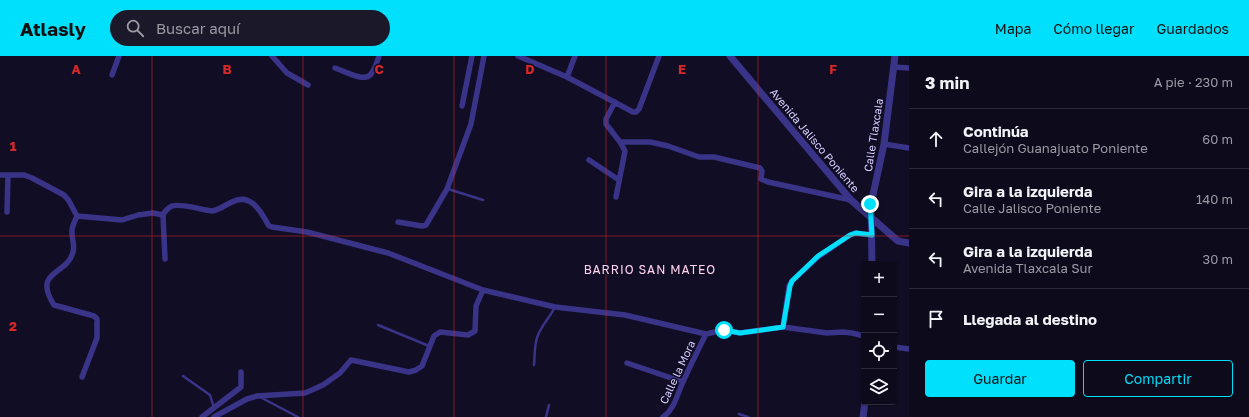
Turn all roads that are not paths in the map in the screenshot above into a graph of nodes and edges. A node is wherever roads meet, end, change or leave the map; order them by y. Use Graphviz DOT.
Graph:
graph roads {
  1 [pos="119,56"];
  2 [pos="272,56"];
  3 [pos="379,56"];
  4 [pos="472,56"];
  5 [pos="484,56"];
  6 [pos="518,56"];
  7 [pos="575,56"];
  8 [pos="659,56"];
  9 [pos="730,56"];
  10 [pos="896,56"];
  11 [pos="894,67"];
  12 [pos="335,68"];
  13 [pos="909,68"];
  14 [pos="112,75"];
  15 [pos="567,77"];
  16 [pos="308,85"];
  17 [pos="615,102"];
  18 [pos="462,106"];
  19 [pos="620,142"];
  20 [pos="884,144"];
  21 [pos="909,148"];
  22 [pos="589,160"];
  23 [pos="0,175"];
  24 [pos="8,175"];
  25 [pos="619,180"];
  26 [pos="447,189"];
  27 [pos="616,196"];
  28 [pos="483,200"];
  29 [pos="851,200"];
  30 [pos="7,212"];
  31 [pos="163,215"];
  32 [pos="77,216"];
  33 [pos="870,218"];
  34 [pos="398,222"];
  35 [pos="872,235"];
  36 [pos="909,243"];
  37 [pos="165,259"];
  38 [pos="872,261"];
  39 [pos="483,290"];
  40 [pos="556,307"];
  41 [pos="378,325"];
  42 [pos="783,327"];
  43 [pos="706,334"];
  44 [pos="861,335"];
  45 [pos="430,346"];
  46 [pos="897,348"];
  47 [pos="909,349"];
  48 [pos="627,363"];
  49 [pos="534,365"];
  50 [pos="241,372"];
  51 [pos="82,376"];
  52 [pos="183,376"];
  53 [pos="683,382"];
  54 [pos="257,396"];
  55 [pos="549,405"];
  56 [pos="865,405"];
  57 [pos="214,408"];
  58 [pos="739,414"];
  59 [pos="202,417"];
  60 [pos="214,417"];
  61 [pos="298,417"];
  62 [pos="546,417"];
  63 [pos="664,417"];
  64 [pos="748,417"];
  65 [pos="863,417"];
  1 -- 14 [label="street"];
  2 -- 16 [label="street"];
  3 -- 12 [label="street"];
  4 -- 18 [label="street"];
  5 -- 26 [label="street"];
  6 -- 15 [label="street"];
  7 -- 15 [label="street"];
  8 -- 17 [label="street"];
  9 -- 29 [label="street, Avenida Jalisco Poniente"];
  10 -- 11 [label="street, Calle Tlaxcala"];
  11 -- 13 [label="street"];
  11 -- 20 [label="street, Calle Tlaxcala"];
  15 -- 17 [label="street"];
  17 -- 19 [label="street"];
  19 -- 25 [label="street"];
  19 -- 29 [label="street"];
  20 -- 21 [label="street"];
  20 -- 33 [label="street, Calle Tlaxcala"];
  22 -- 25 [label="street"];
  23 -- 24 [label="street"];
  24 -- 30 [label="street"];
  24 -- 32 [label="street"];
  25 -- 27 [label="street"];
  26 -- 28 [label="lane"];
  26 -- 34 [label="street"];
  29 -- 33 [label="street, Avenida Jalisco Poniente"];
  31 -- 32 [label="street"];
  31 -- 37 [label="street"];
  31 -- 39 [label="street"];
  32 -- 51 [label="street"];
  33 -- 35 [label="street, Calle Tlaxcala"];
  33 -- 36 [label="street, Avenida Jalisco Poniente"];
  35 -- 38 [label="street, Calle Tlaxcala"];
  35 -- 42 [label="street"];
  39 -- 40 [label="street"];
  39 -- 45 [label="street"];
  40 -- 43 [label="street"];
  40 -- 49 [label="lane"];
  41 -- 45 [label="lane"];
  42 -- 43 [label="street"];
  42 -- 44 [label="street"];
  43 -- 53 [label="street, Calle la Mora"];
  45 -- 54 [label="street"];
  46 -- 47 [label="street"];
  48 -- 53 [label="street"];
  50 -- 57 [label="street"];
  52 -- 57 [label="lane"];
  53 -- 63 [label="street, Calle la Mora"];
  54 -- 60 [label="street"];
  54 -- 61 [label="lane"];
  55 -- 62 [label="lane"];
  56 -- 65 [label="street"];
  57 -- 59 [label="street"];
  58 -- 64 [label="lane"];
}
